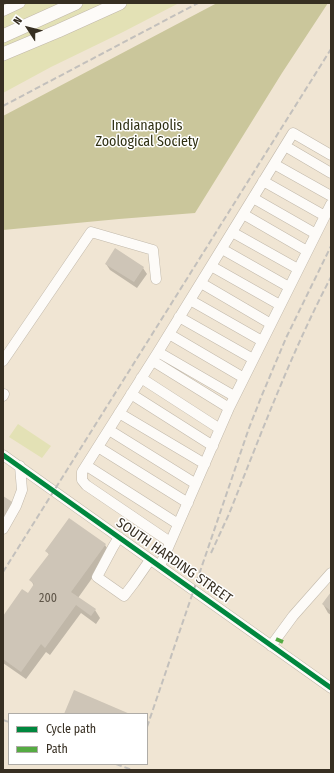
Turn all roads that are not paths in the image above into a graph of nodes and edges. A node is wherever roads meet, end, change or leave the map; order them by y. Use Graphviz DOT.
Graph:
graph roads {
  1 [pos="20,3"];
  2 [pos="76,3"];
  3 [pos="120,3"];
  4 [pos="3,11"];
  5 [pos="3,36"];
  6 [pos="3,54"];
  7 [pos="285,146"];
  8 [pos="331,155"];
  9 [pos="274,164"];
  10 [pos="331,173"];
  11 [pos="263,181"];
  12 [pos="331,196"];
  13 [pos="253,198"];
  14 [pos="331,204"];
  15 [pos="243,214"];
  16 [pos="325,216"];
  17 [pos="232,232"];
  18 [pos="316,234"];
  19 [pos="222,249"];
  20 [pos="307,251"];
  21 [pos="211,266"];
  22 [pos="298,269"];
  23 [pos="156,279"];
  24 [pos="201,283"];
  25 [pos="289,287"];
  26 [pos="190,300"];
  27 [pos="280,306"];
  28 [pos="179,317"];
  29 [pos="271,324"];
  30 [pos="169,334"];
  31 [pos="262,341"];
  32 [pos="158,352"];
  33 [pos="253,359"];
  34 [pos="3,361"];
  35 [pos="153,361"];
  36 [pos="141,378"];
  37 [pos="244,378"];
  38 [pos="131,394"];
  39 [pos="234,396"];
  40 [pos="229,408"];
  41 [pos="119,413"];
  42 [pos="220,428"];
  43 [pos="109,430"];
  44 [pos="213,446"];
  45 [pos="98,447"];
  46 [pos="3,454"];
  47 [pos="204,464"];
  48 [pos="20,466"];
  49 [pos="87,466"];
  50 [pos="196,484"];
  51 [pos="188,503"];
  52 [pos="178,524"];
  53 [pos="3,529"];
  54 [pos="119,537"];
  55 [pos="170,542"];
  56 [pos="150,560"];
  57 [pos="160,566"];
  58 [pos="331,574"];
  59 [pos="271,646"];
  60 [pos="331,688"];
  1 -- 4 [label="street"];
  2 -- 5 [label="main road"];
  3 -- 6 [label="main road"];
  7 -- 8 [label="street"];
  7 -- 9 [label="street"];
  7 -- 10 [label="street"];
  9 -- 11 [label="street"];
  9 -- 12 [label="street"];
  11 -- 13 [label="street"];
  11 -- 16 [label="street"];
  13 -- 15 [label="street"];
  13 -- 18 [label="street"];
  14 -- 16 [label="street"];
  15 -- 17 [label="street"];
  15 -- 20 [label="street"];
  16 -- 18 [label="street"];
  17 -- 19 [label="street"];
  17 -- 22 [label="street"];
  18 -- 20 [label="street"];
  19 -- 21 [label="street"];
  19 -- 25 [label="street"];
  20 -- 22 [label="street"];
  21 -- 24 [label="street"];
  21 -- 27 [label="street"];
  22 -- 25 [label="street"];
  23 -- 34 [label="street"];
  24 -- 26 [label="street"];
  24 -- 29 [label="street"];
  25 -- 27 [label="street"];
  26 -- 28 [label="street"];
  26 -- 31 [label="street"];
  27 -- 29 [label="street"];
  28 -- 30 [label="street"];
  28 -- 33 [label="street"];
  29 -- 31 [label="street"];
  30 -- 32 [label="street"];
  30 -- 37 [label="street"];
  31 -- 33 [label="street"];
  32 -- 35 [label="street"];
  32 -- 39 [label="street"];
  33 -- 37 [label="street"];
  35 -- 36 [label="street"];
  35 -- 40 [label="street"];
  36 -- 38 [label="street"];
  36 -- 42 [label="street"];
  37 -- 39 [label="street"];
  38 -- 41 [label="street"];
  38 -- 44 [label="street"];
  39 -- 40 [label="street"];
  40 -- 42 [label="street"];
  41 -- 43 [label="street"];
  41 -- 47 [label="street"];
  42 -- 44 [label="street"];
  43 -- 45 [label="street"];
  43 -- 50 [label="street"];
  44 -- 47 [label="street"];
  45 -- 49 [label="street"];
  45 -- 51 [label="street"];
  46 -- 48 [label="street, SOUTH HARDING STREET"];
  47 -- 50 [label="street"];
  48 -- 53 [label="street"];
  48 -- 54 [label="street, SOUTH HARDING STREET"];
  49 -- 52 [label="street"];
  49 -- 55 [label="street"];
  50 -- 51 [label="street"];
  51 -- 52 [label="street"];
  52 -- 55 [label="street"];
  54 -- 56 [label="street, SOUTH HARDING STREET"];
  54 -- 56 [label="street"];
  55 -- 57 [label="street"];
  56 -- 57 [label="street, SOUTH HARDING STREET"];
  57 -- 59 [label="street, SOUTH HARDING STREET"];
  58 -- 59 [label="street"];
  59 -- 60 [label="street, SOUTH HARDING STREET"];
}
